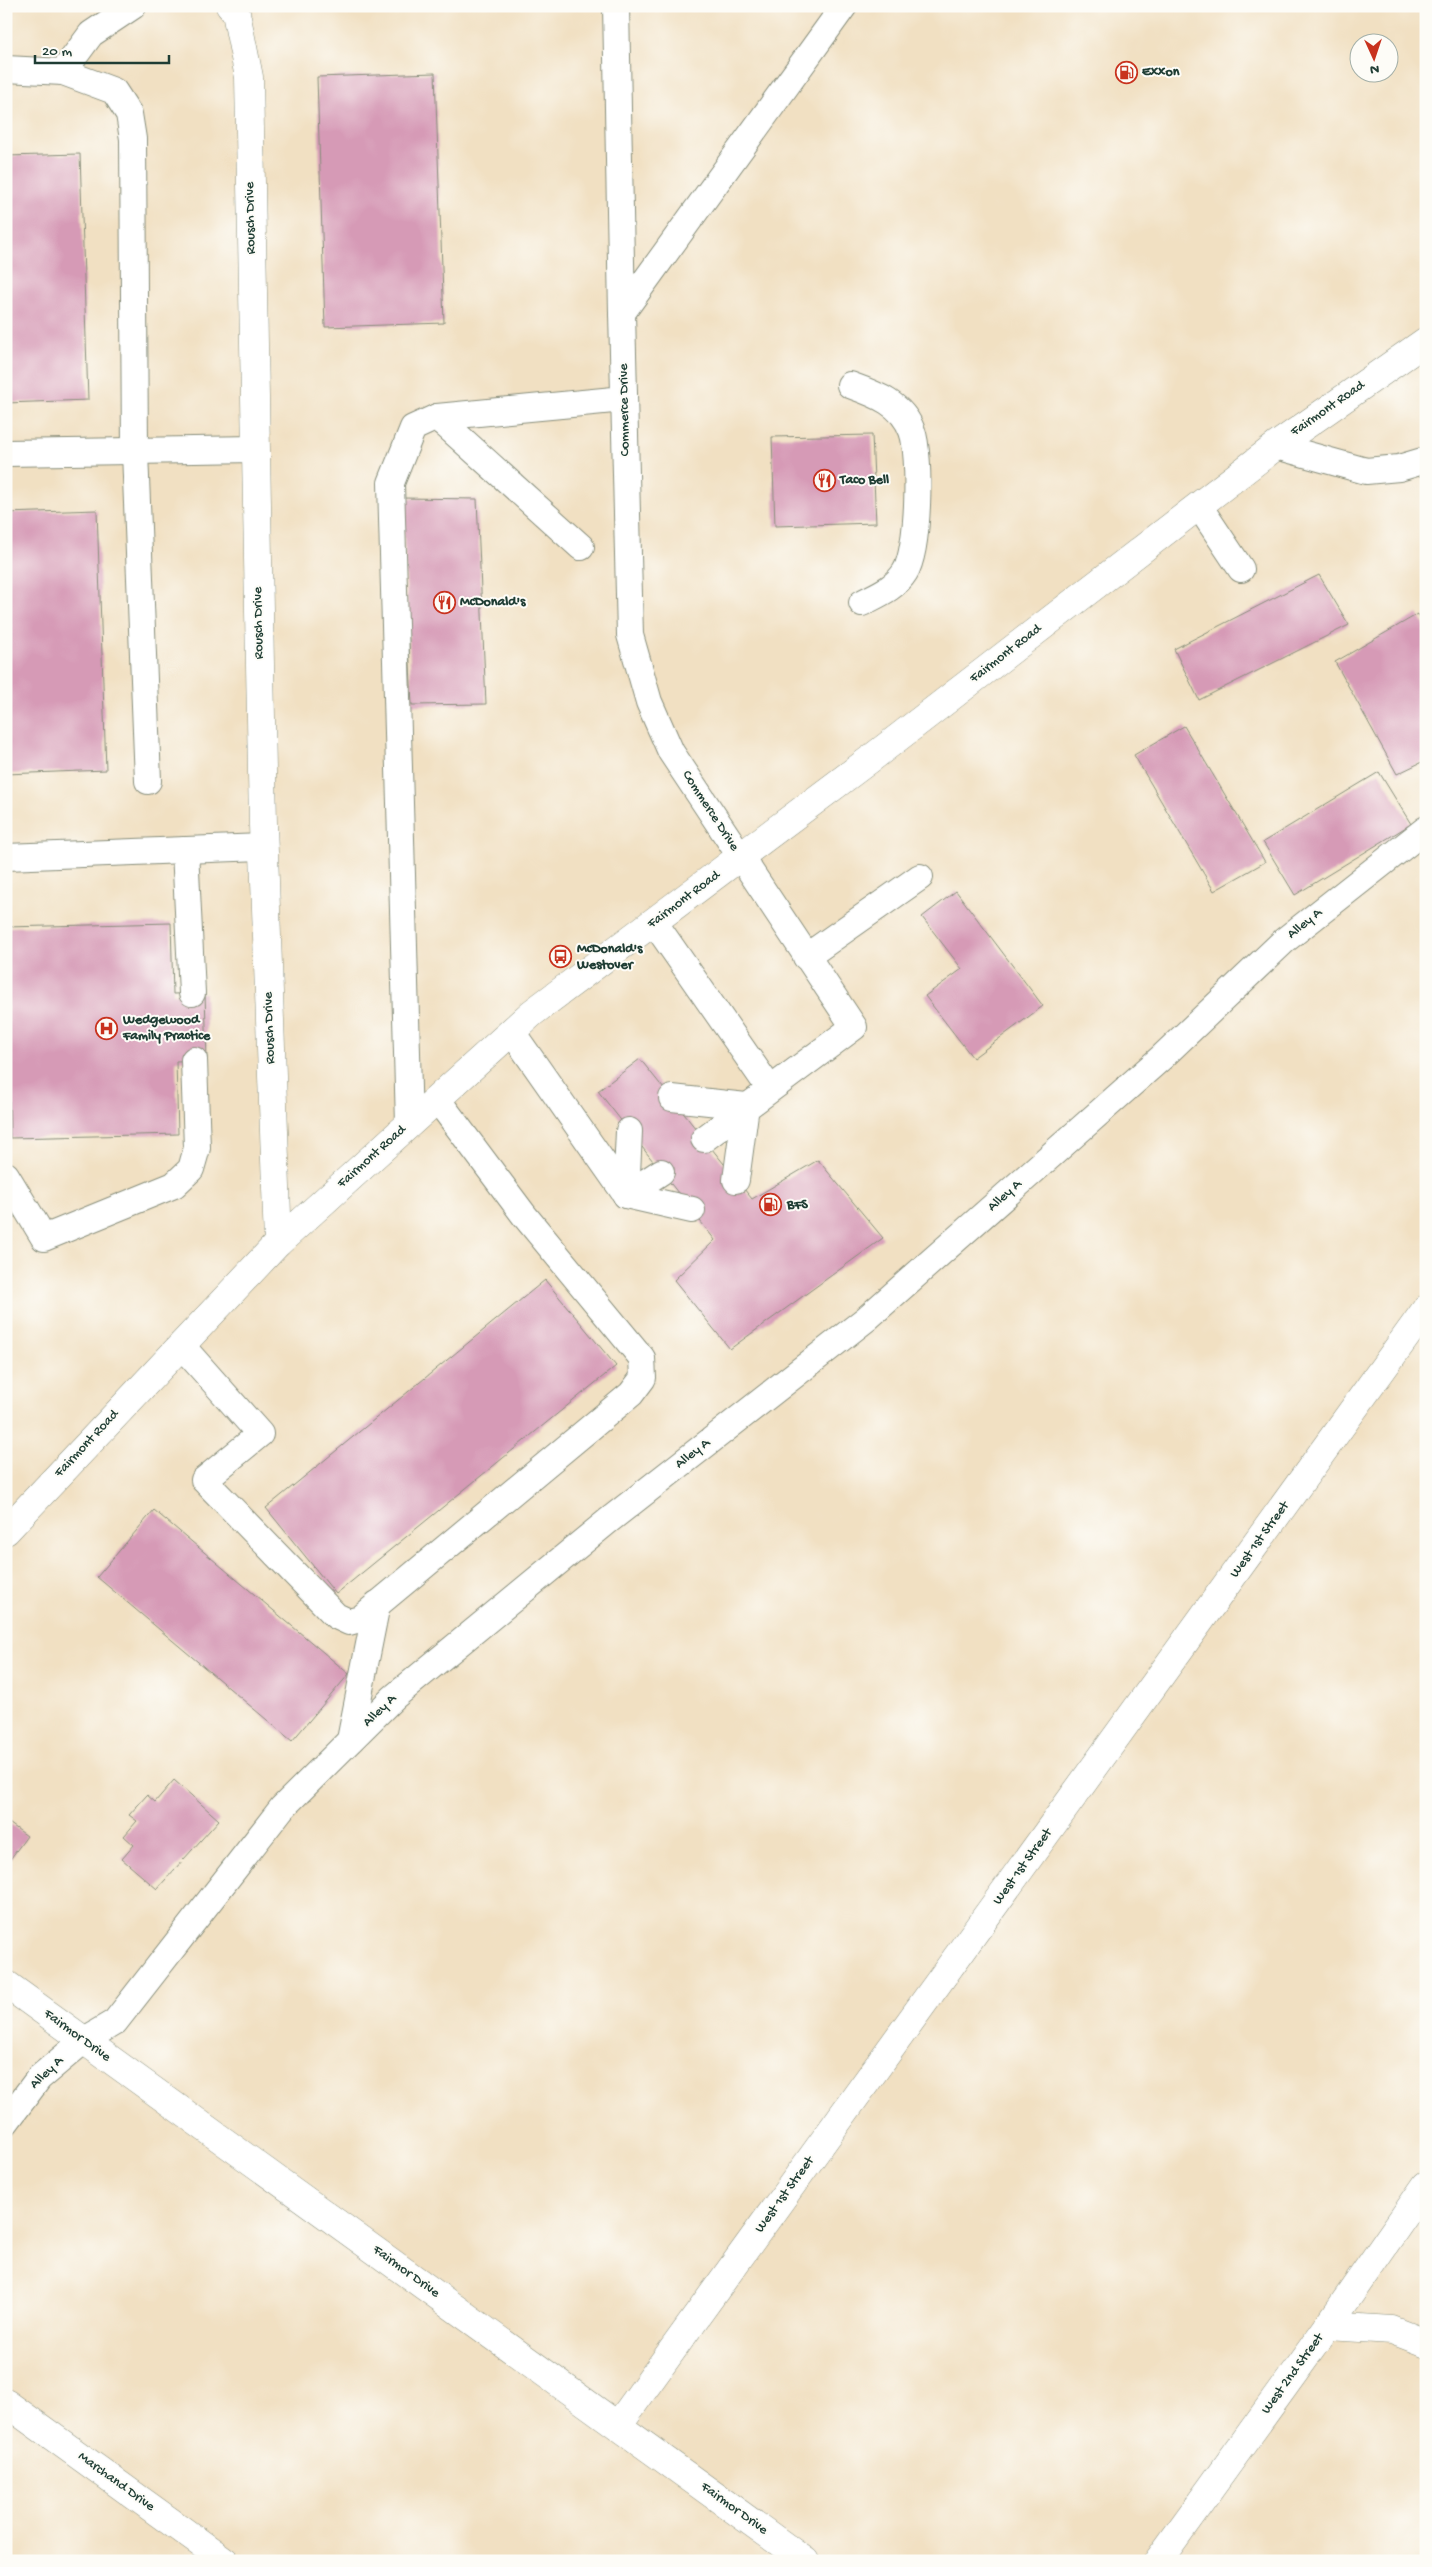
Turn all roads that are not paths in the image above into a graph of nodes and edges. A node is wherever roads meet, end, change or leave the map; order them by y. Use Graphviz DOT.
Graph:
graph roads {
  1 [pos="133,6"];
  2 [pos="230,6"];
  3 [pos="616,6"];
  4 [pos="844,6"];
  5 [pos="6,69"];
  6 [pos="63,72"];
  7 [pos="622,313"];
  8 [pos="1426,341"];
  9 [pos="850,385"];
  10 [pos="624,399"];
  11 [pos="437,417"];
  12 [pos="1276,446"];
  13 [pos="256,449"];
  14 [pos="135,452"];
  15 [pos="6,453"];
  16 [pos="1426,460"];
  17 [pos="1199,506"];
  18 [pos="581,547"];
  19 [pos="1240,568"];
  20 [pos="862,602"];
  21 [pos="148,781"];
  22 [pos="1426,829"];
  23 [pos="263,847"];
  24 [pos="185,850"];
  25 [pos="6,856"];
  26 [pos="740,858"];
  27 [pos="920,877"];
  28 [pos="654,922"];
  29 [pos="806,957"];
  30 [pos="192,993"];
  31 [pos="512,1032"];
  32 [pos="194,1060"];
  33 [pos="770,1089"];
  34 [pos="672,1098"];
  35 [pos="437,1099"];
  36 [pos="746,1106"];
  37 [pos="409,1124"];
  38 [pos="629,1131"];
  39 [pos="704,1139"];
  40 [pos="661,1172"];
  41 [pos="6,1175"];
  42 [pos="736,1180"];
  43 [pos="626,1195"];
  44 [pos="692,1210"];
  45 [pos="278,1242"];
  46 [pos="1426,1309"];
  47 [pos="181,1344"];
  48 [pos="6,1531"];
  49 [pos="377,1604"];
  50 [pos="350,1740"];
  51 [pos="6,1984"];
  52 [pos="84,2041"];
  53 [pos="6,2122"];
  54 [pos="1426,2185"];
  55 [pos="1328,2326"];
  56 [pos="1426,2343"];
  57 [pos="6,2402"];
  58 [pos="618,2425"];
  59 [pos="225,2561"];
  60 [pos="804,2561"];
  61 [pos="1158,2561"];
  1 -- 6 [label="lane"];
  2 -- 13 [label="street, Rousch Drive"];
  3 -- 7 [label="lane, Commerce Drive"];
  4 -- 7 [label="lane"];
  5 -- 6 [label="lane"];
  6 -- 14 [label="lane"];
  7 -- 10 [label="lane, Commerce Drive"];
  8 -- 12 [label="street, Fairmont Road"];
  9 -- 20 [label="lane"];
  10 -- 11 [label="lane"];
  10 -- 26 [label="lane, Commerce Drive"];
  11 -- 18 [label="lane"];
  11 -- 37 [label="lane"];
  12 -- 16 [label="lane"];
  12 -- 17 [label="street, Fairmont Road"];
  13 -- 14 [label="lane"];
  13 -- 23 [label="street, Rousch Drive"];
  14 -- 15 [label="lane"];
  14 -- 21 [label="lane"];
  17 -- 19 [label="lane"];
  17 -- 26 [label="street, Fairmont Road"];
  22 -- 50 [label="lane, Alley A"];
  23 -- 24 [label="lane"];
  23 -- 45 [label="street, Rousch Drive"];
  24 -- 25 [label="lane"];
  24 -- 30 [label="lane"];
  26 -- 28 [label="street, Fairmont Road"];
  26 -- 29 [label="lane, Commerce Drive"];
  27 -- 29 [label="lane"];
  28 -- 31 [label="street, Fairmont Road"];
  28 -- 33 [label="lane"];
  29 -- 33 [label="lane, Commerce Drive"];
  31 -- 35 [label="street, Fairmont Road"];
  31 -- 43 [label="lane"];
  32 -- 41 [label="lane"];
  33 -- 36 [label="lane"];
  34 -- 36 [label="lane"];
  35 -- 37 [label="street, Fairmont Road"];
  35 -- 49 [label="lane"];
  36 -- 39 [label="lane"];
  36 -- 42 [label="lane"];
  37 -- 45 [label="street, Fairmont Road"];
  38 -- 43 [label="lane"];
  40 -- 43 [label="lane"];
  43 -- 44 [label="lane"];
  45 -- 47 [label="street, Fairmont Road"];
  46 -- 58 [label="street, West 1st Street"];
  47 -- 48 [label="street, Fairmont Road"];
  47 -- 49 [label="lane"];
  49 -- 50 [label="lane"];
  50 -- 52 [label="lane, Alley A"];
  51 -- 52 [label="street, Fairmor Drive"];
  52 -- 53 [label="lane, Alley A"];
  52 -- 58 [label="street, Fairmor Drive"];
  54 -- 55 [label="street, West 2nd Street"];
  55 -- 56 [label="street"];
  55 -- 61 [label="street, West 2nd Street"];
  57 -- 59 [label="street, Marchand Drive"];
  58 -- 60 [label="street, Fairmor Drive"];
}
